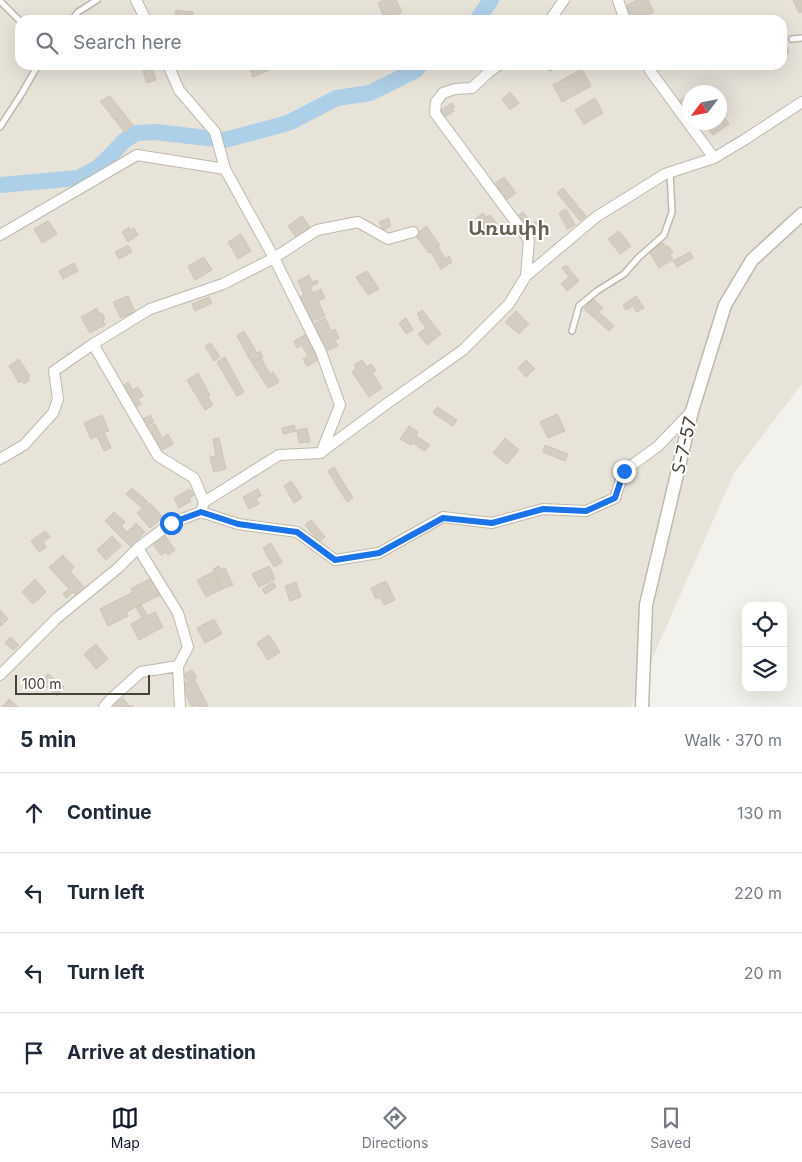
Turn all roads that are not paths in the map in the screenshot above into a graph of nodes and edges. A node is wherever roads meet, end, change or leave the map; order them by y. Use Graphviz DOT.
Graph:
graph roads {
  1 [pos="97,0"];
  2 [pos="136,0"];
  3 [pos="564,0"];
  4 [pos="618,0"];
  5 [pos="0,1"];
  6 [pos="76,15"];
  7 [pos="144,15"];
  8 [pos="554,15"];
  9 [pos="623,15"];
  10 [pos="15,16"];
  11 [pos="802,38"];
  12 [pos="792,39"];
  13 [pos="35,70"];
  14 [pos="170,70"];
  15 [pos="492,70"];
  16 [pos="650,70"];
  17 [pos="802,102"];
  18 [pos="0,127"];
  19 [pos="714,158"];
  20 [pos="225,169"];
  21 [pos="670,172"];
  22 [pos="802,214"];
  23 [pos="413,232"];
  24 [pos="0,235"];
  25 [pos="274,258"];
  26 [pos="526,276"];
  27 [pos="572,331"];
  28 [pos="93,344"];
  29 [pos="692,411"];
  30 [pos="320,454"];
  31 [pos="0,458"];
  32 [pos="202,507"];
  33 [pos="138,548"];
  34 [pos="178,666"];
  35 [pos="0,675"];
  36 [pos="104,707"];
  37 [pos="180,707"];
  38 [pos="642,707"];
  1 -- 6 [label="lane"];
  2 -- 7 [label="street"];
  3 -- 8 [label="street"];
  4 -- 9 [label="street"];
  5 -- 10 [label="lane"];
  11 -- 12 [label="lane"];
  13 -- 18 [label="lane"];
  14 -- 20 [label="street"];
  15 -- 26 [label="street"];
  16 -- 19 [label="street"];
  17 -- 19 [label="street"];
  19 -- 21 [label="street"];
  20 -- 24 [label="street"];
  20 -- 25 [label="street"];
  21 -- 26 [label="street"];
  21 -- 27 [label="lane"];
  22 -- 29 [label="street, Տ-7-57 / Տ-7-57"];
  23 -- 25 [label="street"];
  25 -- 28 [label="street"];
  25 -- 30 [label="street"];
  26 -- 30 [label="street"];
  28 -- 31 [label="street"];
  28 -- 32 [label="street"];
  29 -- 32 [label="street"];
  29 -- 38 [label="street, Տ-7-57 / Տ-7-57"];
  30 -- 32 [label="street"];
  32 -- 33 [label="street"];
  33 -- 34 [label="street"];
  33 -- 35 [label="street"];
  34 -- 36 [label="street"];
  34 -- 37 [label="street"];
}
